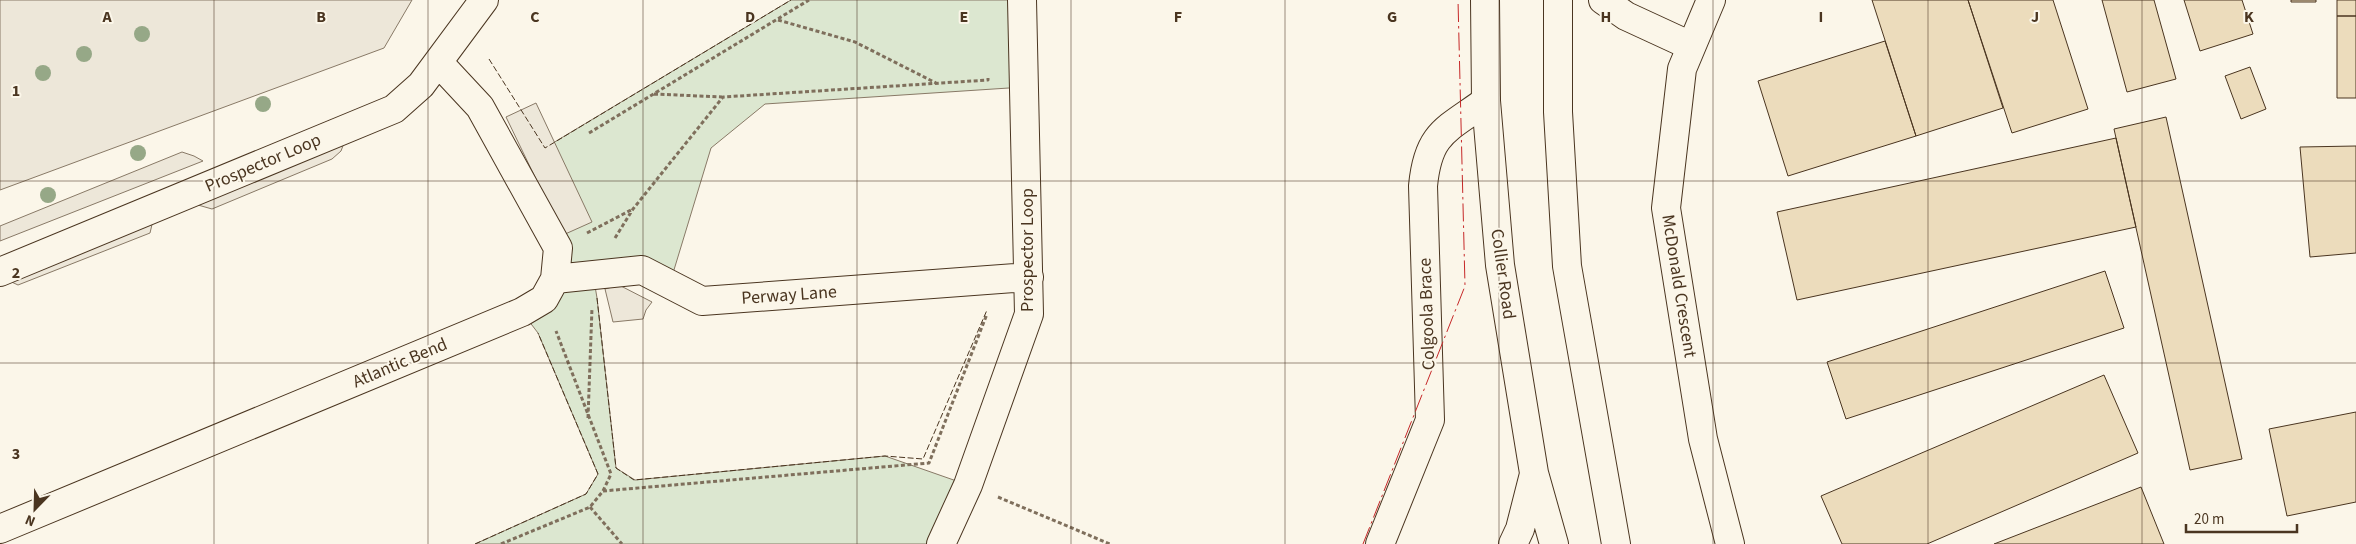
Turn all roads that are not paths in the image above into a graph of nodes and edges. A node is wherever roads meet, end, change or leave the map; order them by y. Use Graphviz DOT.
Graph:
graph roads {
  1 [pos="484,0"];
  2 [pos="1022,0"];
  3 [pos="1486,0"];
  4 [pos="1558,0"];
  5 [pos="1603,0"];
  6 [pos="1711,0"];
  7 [pos="1691,46"];
  8 [pos="439,63"];
  9 [pos="1486,101"];
  10 [pos="0,272"];
  11 [pos="1029,277"];
  12 [pos="550,289"];
  13 [pos="1534,473"];
  14 [pos="0,529"];
  15 [pos="941,544"];
  16 [pos="1380,544"];
  17 [pos="1513,544"];
  18 [pos="1554,544"];
  19 [pos="1616,544"];
  20 [pos="1730,544"];
  1 -- 8 [label="street, Prospector Loop"];
  2 -- 11 [label="street, Prospector Loop"];
  3 -- 9 [label="street, Collier Road"];
  4 -- 19 [label="street"];
  5 -- 7 [label="street"];
  6 -- 7 [label="street, McDonald Crescent"];
  7 -- 20 [label="street, McDonald Crescent"];
  8 -- 10 [label="street, Prospector Loop"];
  8 -- 12 [label="street"];
  9 -- 13 [label="street, Collier Road"];
  9 -- 16 [label="street, Colgoola Brace"];
  11 -- 12 [label="street, Perway Lane"];
  11 -- 15 [label="street, Prospector Loop"];
  12 -- 14 [label="street, Atlantic Bend"];
  13 -- 17 [label="street"];
  13 -- 18 [label="street, Collier Road"];
}
